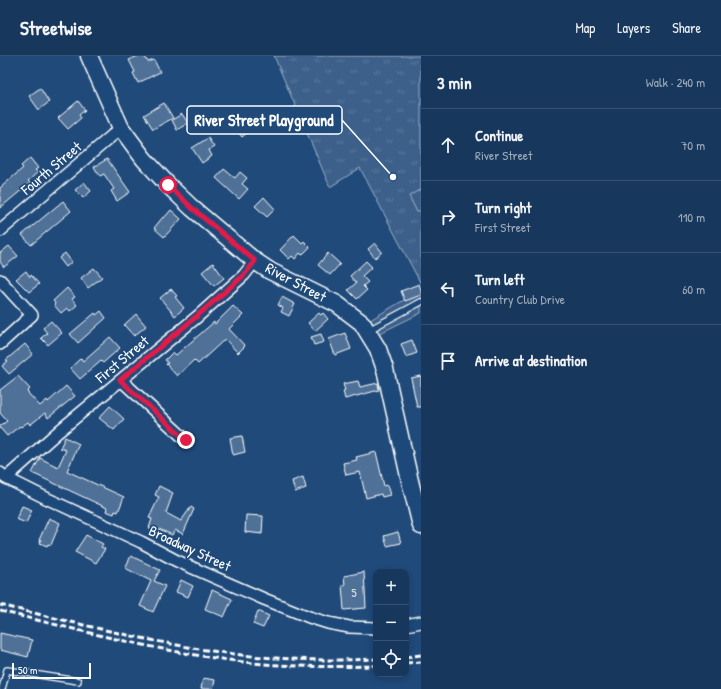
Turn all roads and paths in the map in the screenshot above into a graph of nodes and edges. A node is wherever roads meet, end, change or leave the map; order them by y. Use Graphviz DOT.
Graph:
graph roads {
  1 [pos="89,56"];
  2 [pos="120,128"];
  3 [pos="0,231"];
  4 [pos="255,261"];
  5 [pos="0,280"];
  6 [pos="421,302"];
  7 [pos="367,331"];
  8 [pos="0,344"];
  9 [pos="120,380"];
  10 [pos="186,440"];
  11 [pos="3,476"];
  12 [pos="421,526"];
  13 [pos="421,622"];
  14 [pos="409,624"];
  15 [pos="373,628"];
  16 [pos="78,680"];
  17 [pos="2,689"];
  1 -- 2 [label="main road, River Street"];
  2 -- 3 [label="street, Fourth Street"];
  2 -- 4 [label="main road, River Street"];
  4 -- 7 [label="main road, River Street"];
  4 -- 9 [label="street, First Street"];
  5 -- 8 [label="street"];
  6 -- 7 [label="lane"];
  7 -- 12 [label="main road, River Street"];
  9 -- 10 [label="street"];
  9 -- 11 [label="street, First Street"];
  11 -- 15 [label="street, Broadway Street"];
  13 -- 14 [label="street"];
  16 -- 17 [label="lane"];
}
